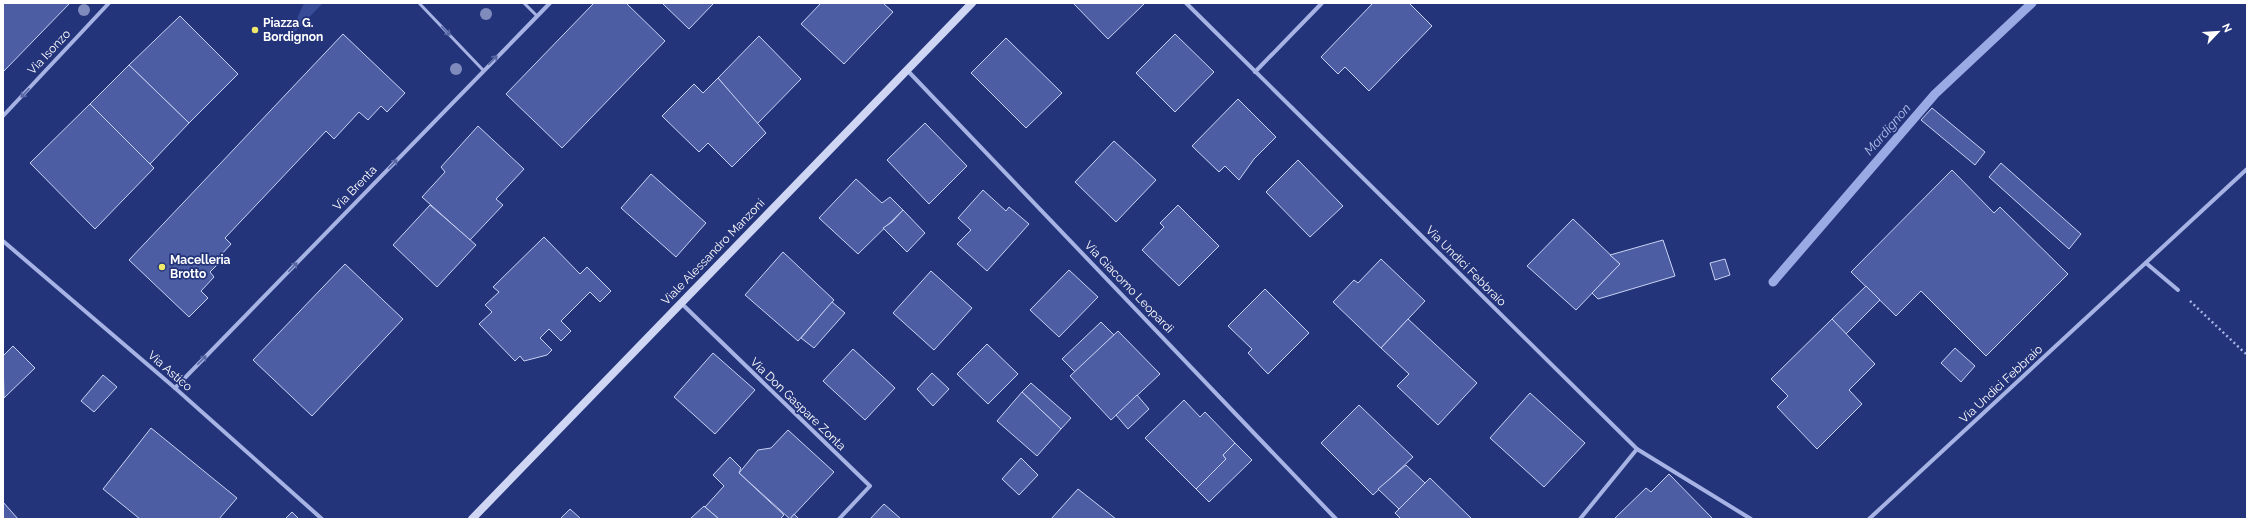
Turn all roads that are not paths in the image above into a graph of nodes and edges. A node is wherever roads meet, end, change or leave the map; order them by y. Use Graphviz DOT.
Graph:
graph roads {
  1 [pos="109,3"];
  2 [pos="419,3"];
  3 [pos="524,3"];
  4 [pos="550,3"];
  5 [pos="972,3"];
  6 [pos="1186,3"];
  7 [pos="1322,3"];
  8 [pos="537,16"];
  9 [pos="907,69"];
  10 [pos="483,70"];
  11 [pos="1255,72"];
  12 [pos="3,116"];
  13 [pos="2247,169"];
  14 [pos="3,241"];
  15 [pos="2146,263"];
  16 [pos="2178,290"];
  17 [pos="681,303"];
  18 [pos="175,388"];
  19 [pos="1637,449"];
  20 [pos="322,519"];
  21 [pos="472,519"];
  22 [pos="839,519"];
  23 [pos="1336,519"];
  24 [pos="1580,519"];
  25 [pos="1751,519"];
  26 [pos="1869,519"];
  1 -- 12 [label="street, Via Isonzo, one-way"];
  2 -- 10 [label="lane, one-way"];
  3 -- 8 [label="lane"];
  4 -- 8 [label="street, Via Brenta"];
  5 -- 9 [label="main road, Viale Alessandro Manzoni"];
  6 -- 11 [label="street, Via Undici Febbraio"];
  7 -- 11 [label="street"];
  10 -- 8 [label="street, Via Brenta, one-way"];
  9 -- 17 [label="main road, Viale Alessandro Manzoni"];
  9 -- 23 [label="street, Via Giacomo Leopardi"];
  18 -- 10 [label="street, Via Brenta, one-way"];
  11 -- 19 [label="street, Via Undici Febbraio"];
  13 -- 15 [label="street, Via Undici Febbraio"];
  14 -- 18 [label="street, Via Astico"];
  15 -- 16 [label="street"];
  15 -- 26 [label="street, Via Undici Febbraio"];
  17 -- 21 [label="main road, Viale Alessandro Manzoni"];
  17 -- 22 [label="street, Via Don Gaspare Zonta"];
  18 -- 20 [label="street, Via Astico"];
  19 -- 24 [label="street"];
  19 -- 25 [label="street, Via Undici Febbraio"];
}
